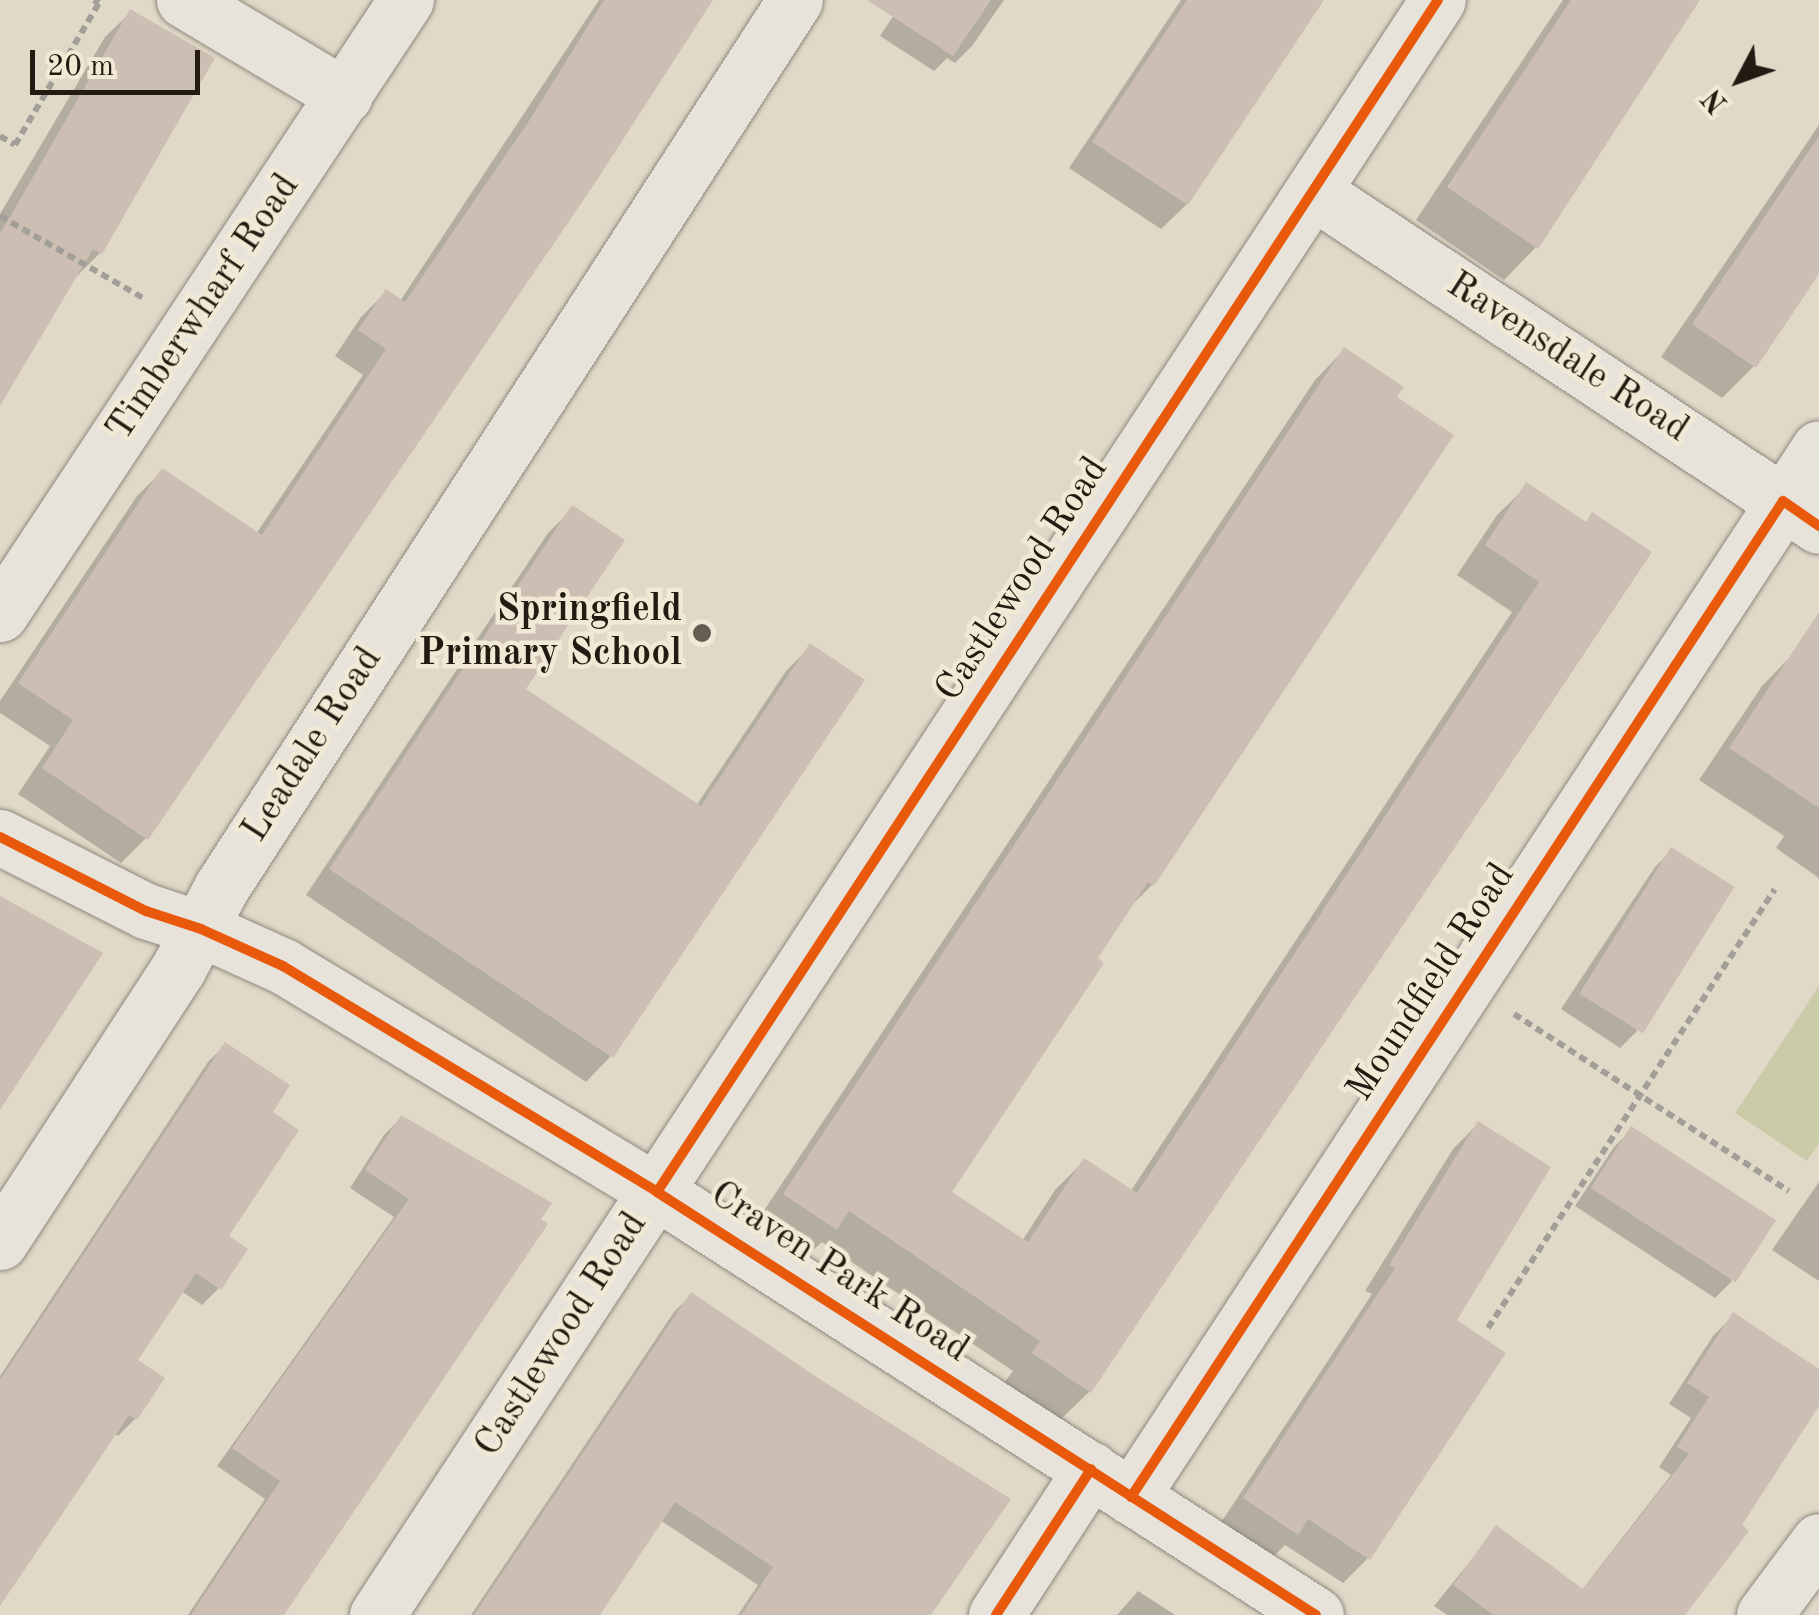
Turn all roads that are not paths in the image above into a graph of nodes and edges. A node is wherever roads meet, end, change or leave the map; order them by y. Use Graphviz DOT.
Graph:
graph roads {
  1 [pos="184,0"];
  2 [pos="795,0"];
  3 [pos="1430,3"];
  4 [pos="393,4"];
  5 [pos="345,96"];
  6 [pos="1314,192"];
  7 [pos="1819,448"];
  8 [pos="1801,514"];
  9 [pos="0,614"];
  10 [pos="0,838"];
  11 [pos="201,928"];
  12 [pos="657,1192"];
  13 [pos="0,1242"];
  14 [pos="1111,1483"];
  15 [pos="1819,1540"];
  16 [pos="377,1615"];
  17 [pos="996,1615"];
  18 [pos="1316,1615"];
  19 [pos="1764,1615"];
  1 -- 5 [label="street"];
  2 -- 11 [label="street, Leadale Road"];
  3 -- 6 [label="street, Castlewood Road"];
  4 -- 5 [label="street, Timberwharf Road"];
  5 -- 9 [label="street, Timberwharf Road"];
  6 -- 8 [label="street, Ravensdale Road"];
  6 -- 12 [label="street, Castlewood Road"];
  7 -- 8 [label="street, Moundfield Road"];
  8 -- 14 [label="street, Moundfield Road"];
  10 -- 11 [label="street, Craven Park Road"];
  11 -- 12 [label="street, Craven Park Road"];
  11 -- 13 [label="street, Leadale Road"];
  12 -- 14 [label="street, Craven Park Road"];
  12 -- 16 [label="street, Castlewood Road"];
  14 -- 17 [label="street, Moundfield Road"];
  14 -- 18 [label="street, Craven Park Road"];
  15 -- 19 [label="street"];
}
